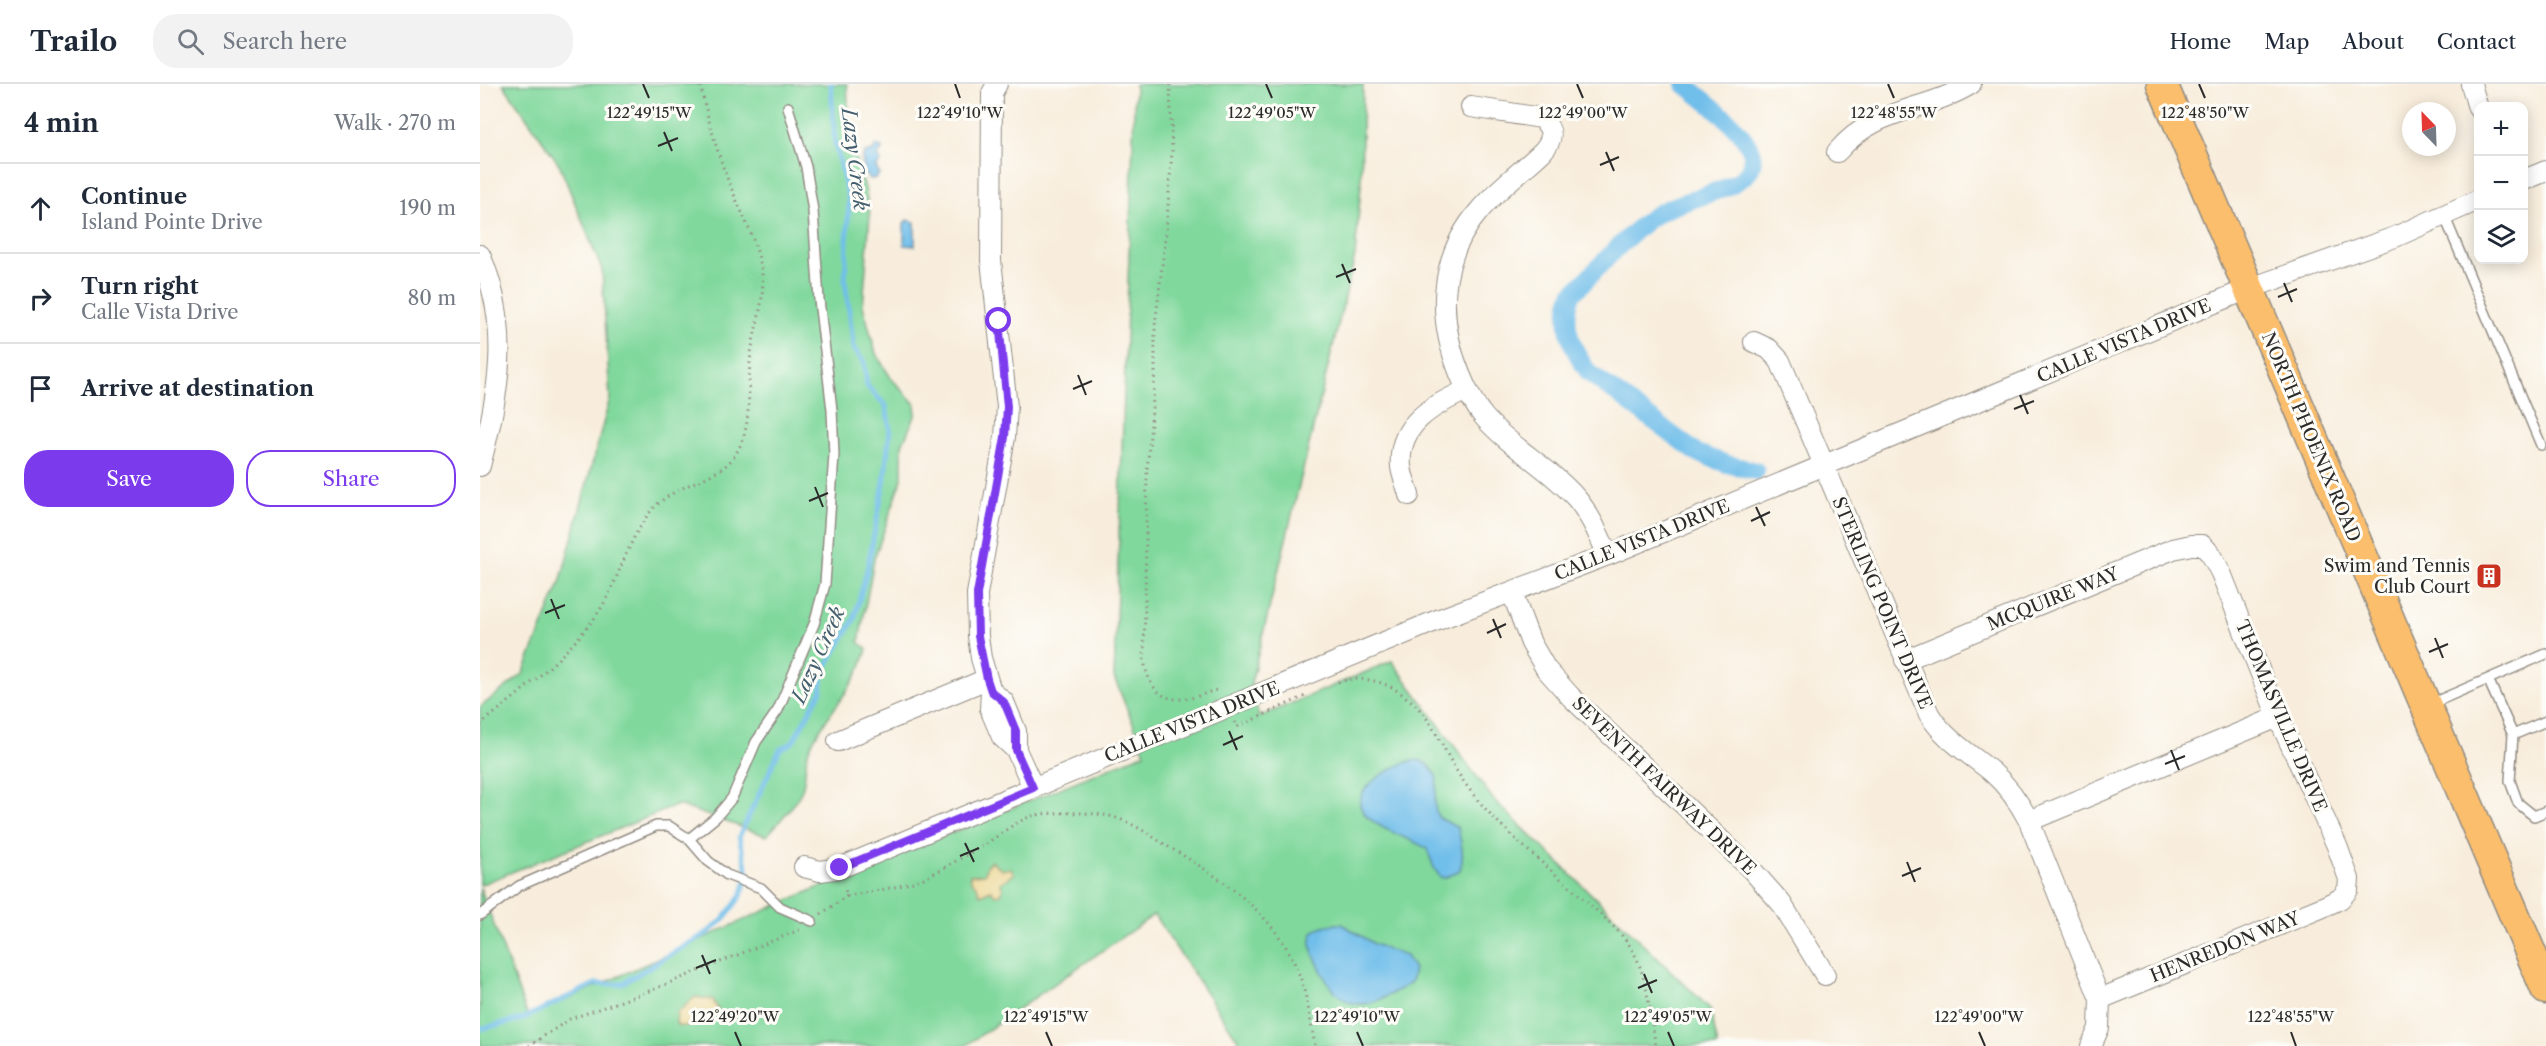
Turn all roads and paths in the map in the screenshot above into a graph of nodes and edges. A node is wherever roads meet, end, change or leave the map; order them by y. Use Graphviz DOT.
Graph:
graph roads {
  1 [pos="700,84"];
  2 [pos="1170,84"];
  3 [pos="1971,84"];
  4 [pos="2162,84"];
  5 [pos="2471,84"];
  6 [pos="992,87"];
  7 [pos="2476,102"];
  8 [pos="788,107"];
  9 [pos="1471,107"];
  10 [pos="1837,152"];
  11 [pos="2546,171"];
  12 [pos="2528,178"];
  13 [pos="2474,202"];
  14 [pos="2444,215"];
  15 [pos="480,255"];
  16 [pos="2248,289"];
  17 [pos="1754,342"];
  18 [pos="1467,390"];
  19 [pos="2541,445"];
  20 [pos="480,466"];
  21 [pos="1825,466"];
  22 [pos="1409,495"];
  23 [pos="2202,545"];
  24 [pos="1608,555"];
  25 [pos="1512,593"];
  26 [pos="2546,654"];
  27 [pos="1905,660"];
  28 [pos="2488,679"];
  29 [pos="1332,684"];
  30 [pos="989,685"];
  31 [pos="1311,694"];
  32 [pos="2426,706"];
  33 [pos="1229,708"];
  34 [pos="2278,717"];
  35 [pos="2546,721"];
  36 [pos="480,725"];
  37 [pos="2513,735"];
  38 [pos="838,741"];
  39 [pos="1033,788"];
  40 [pos="2546,811"];
  41 [pos="2029,821"];
  42 [pos="689,839"];
  43 [pos="804,867"];
  44 [pos="840,868"];
  45 [pos="2348,890"];
  46 [pos="847,896"];
  47 [pos="480,915"];
  48 [pos="812,921"];
  49 [pos="1826,975"];
  50 [pos="2546,989"];
  51 [pos="2100,999"];
  52 [pos="529,1046"];
  53 [pos="1315,1046"];
  54 [pos="1656,1046"];
  55 [pos="2091,1046"];
  1 -- 36 [label="path"];
  2 -- 33 [label="path"];
  3 -- 10 [label="street"];
  4 -- 16 [label="main road, NORTH PHOENIX ROAD"];
  5 -- 7 [label="street"];
  6 -- 30 [label="street"];
  8 -- 42 [label="lane"];
  9 -- 18 [label="street"];
  11 -- 12 [label="street"];
  13 -- 14 [label="street, CALLE VISTA DRIVE"];
  14 -- 16 [label="street, CALLE VISTA DRIVE"];
  14 -- 19 [label="lane"];
  15 -- 20 [label="street"];
  16 -- 21 [label="street, CALLE VISTA DRIVE"];
  16 -- 32 [label="main road, NORTH PHOENIX ROAD"];
  17 -- 21 [label="street, STERLING POINT DRIVE"];
  18 -- 22 [label="street"];
  18 -- 24 [label="street"];
  21 -- 24 [label="street, CALLE VISTA DRIVE"];
  21 -- 27 [label="street, STERLING POINT DRIVE"];
  23 -- 27 [label="street, MCQUIRE WAY"];
  23 -- 34 [label="street, THOMASVILLE DRIVE"];
  24 -- 25 [label="street, CALLE VISTA DRIVE"];
  25 -- 33 [label="street, CALLE VISTA DRIVE"];
  25 -- 49 [label="street, SEVENTH FAIRWAY DRIVE"];
  26 -- 28 [label="lane"];
  27 -- 41 [label="street, STERLING POINT DRIVE"];
  28 -- 32 [label="lane"];
  28 -- 37 [label="lane"];
  29 -- 54 [label="path"];
  30 -- 38 [label="street"];
  30 -- 39 [label="street"];
  31 -- 33 [label="path"];
  32 -- 50 [label="main road, NORTH PHOENIX ROAD"];
  33 -- 39 [label="street, CALLE VISTA DRIVE"];
  34 -- 41 [label="street"];
  34 -- 45 [label="street, THOMASVILLE DRIVE"];
  35 -- 37 [label="lane"];
  37 -- 40 [label="lane"];
  39 -- 44 [label="street, CALLE VISTA DRIVE"];
  41 -- 51 [label="street, STERLING POINT DRIVE"];
  42 -- 47 [label="lane"];
  42 -- 48 [label="lane"];
  43 -- 44 [label="street, CALLE VISTA DRIVE"];
  44 -- 46 [label="path"];
  45 -- 51 [label="street, HENREDON WAY"];
  46 -- 48 [label="path"];
  46 -- 53 [label="path"];
  48 -- 52 [label="path"];
  51 -- 55 [label="street, STERLING POINT DRIVE"];
}
